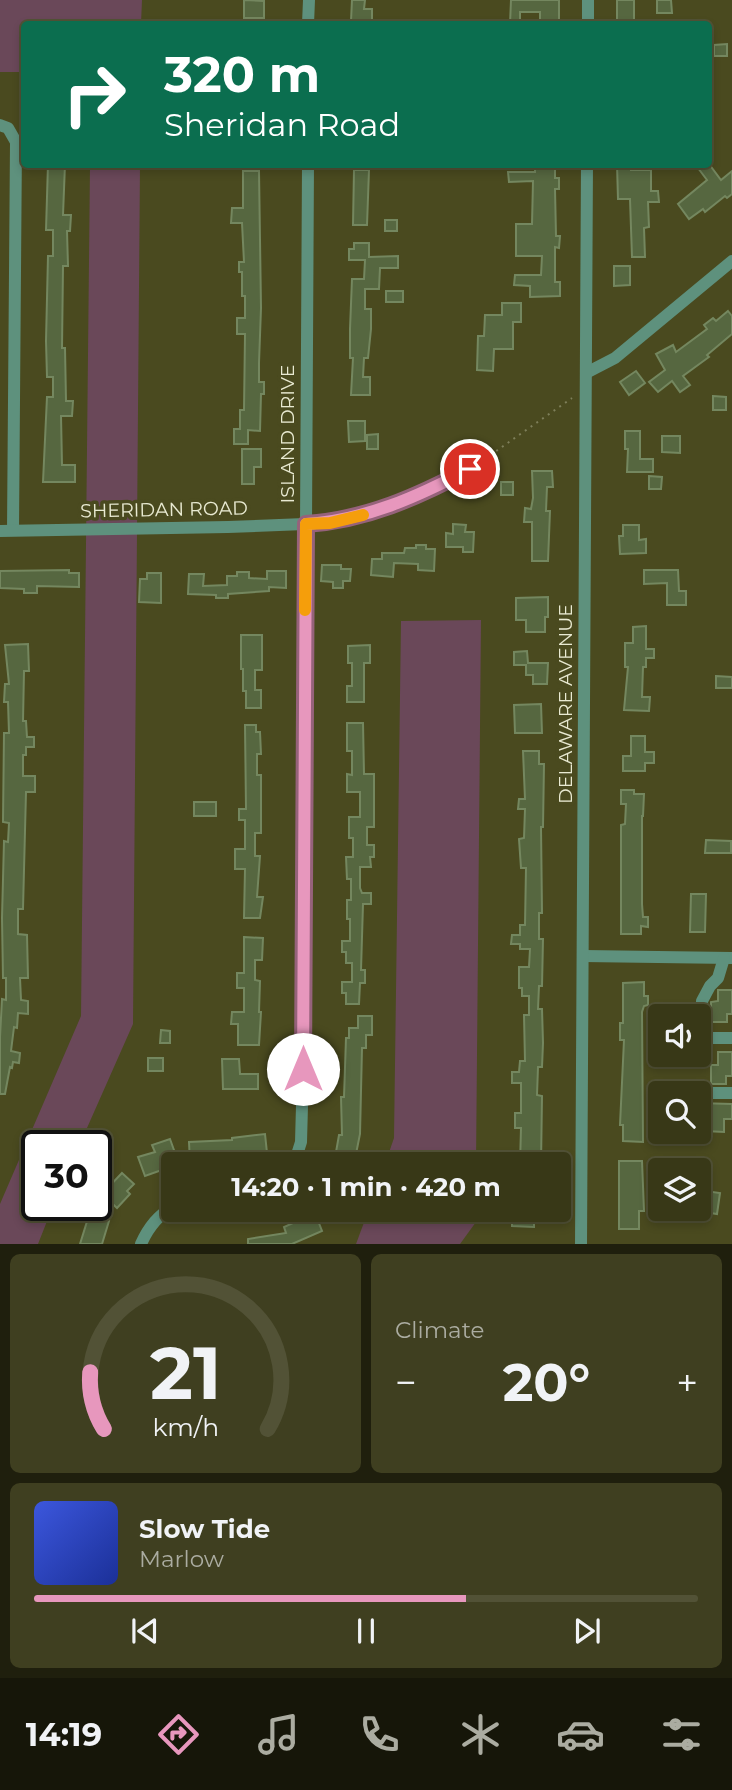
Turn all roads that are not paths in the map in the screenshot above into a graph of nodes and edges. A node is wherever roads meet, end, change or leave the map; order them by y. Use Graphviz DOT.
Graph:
graph roads {
  1 [pos="309,0"];
  2 [pos="588,0"];
  3 [pos="309,21"];
  4 [pos="587,21"];
  5 [pos="0,125"];
  6 [pos="308,168"];
  7 [pos="587,168"];
  8 [pos="732,261"];
  9 [pos="586,379"];
  10 [pos="470,469"];
  11 [pos="306,524"];
  12 [pos="6,531"];
  13 [pos="583,956"];
  14 [pos="728,958"];
  15 [pos="732,1038"];
  16 [pos="711,1093"];
  17 [pos="732,1093"];
  18 [pos="298,1152"];
  19 [pos="161,1216"];
  20 [pos="142,1244"];
  21 [pos="582,1244"];
  1 -- 3 [label="street"];
  2 -- 4 [label="street"];
  5 -- 12 [label="street"];
  6 -- 11 [label="street, ISLAND DRIVE"];
  7 -- 9 [label="street, DELAWARE AVENUE"];
  8 -- 9 [label="street"];
  9 -- 13 [label="street, DELAWARE AVENUE"];
  10 -- 11 [label="street, SHERIDAN ROAD"];
  11 -- 12 [label="street, SHERIDAN ROAD"];
  11 -- 18 [label="street, ISLAND DRIVE"];
  13 -- 14 [label="street"];
  13 -- 21 [label="street, DELAWARE AVENUE"];
  14 -- 15 [label="street"];
  16 -- 17 [label="street"];
  19 -- 20 [label="street"];
}
